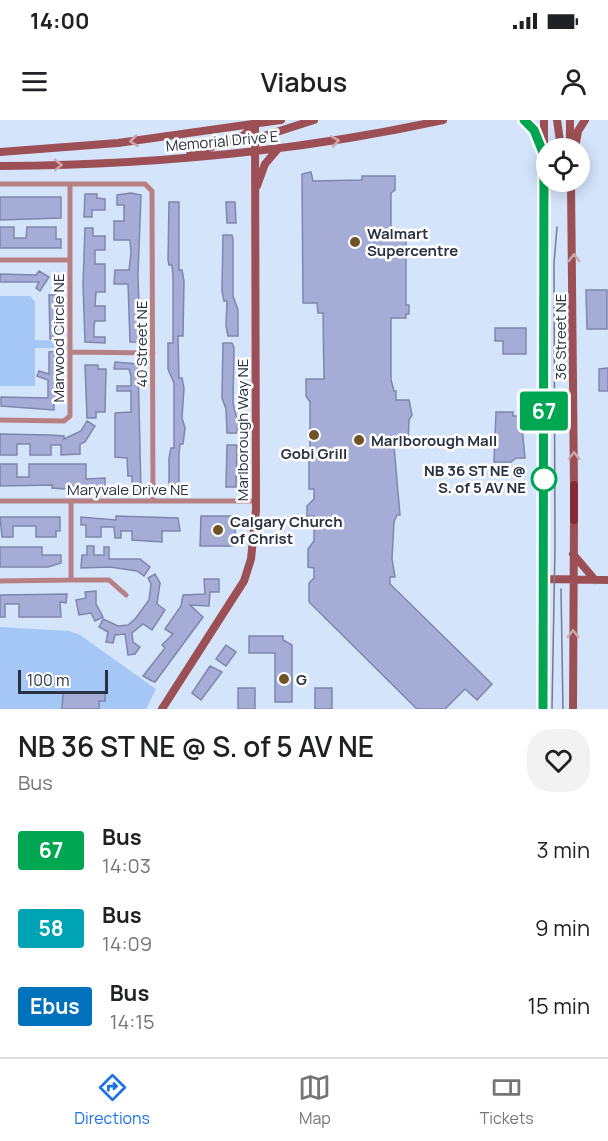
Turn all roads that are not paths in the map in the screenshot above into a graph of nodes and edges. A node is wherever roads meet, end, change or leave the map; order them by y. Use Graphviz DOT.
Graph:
graph roads {
  1 [pos="281,120"];
  2 [pos="314,120"];
  3 [pos="443,120"];
  4 [pos="524,120"];
  5 [pos="544,120"];
  6 [pos="557,120"];
  7 [pos="570,120"];
  8 [pos="585,120"];
  9 [pos="255,123"];
  10 [pos="537,138"];
  11 [pos="544,138"];
  12 [pos="560,138"];
  13 [pos="571,138"];
  14 [pos="576,138"];
  15 [pos="255,139"];
  16 [pos="278,150"];
  17 [pos="0,152"];
  18 [pos="254,153"];
  19 [pos="175,159"];
  20 [pos="0,166"];
  21 [pos="0,184"];
  22 [pos="70,185"];
  23 [pos="544,192"];
  24 [pos="570,192"];
  25 [pos="255,193"];
  26 [pos="0,260"];
  27 [pos="70,260"];
  28 [pos="70,352"];
  29 [pos="153,352"];
  30 [pos="0,420"];
  31 [pos="574,485"];
  32 [pos="0,501"];
  33 [pos="71,501"];
  34 [pos="153,501"];
  35 [pos="256,501"];
  36 [pos="573,520"];
  37 [pos="573,554"];
  38 [pos="543,579"];
  39 [pos="0,580"];
  40 [pos="71,580"];
  41 [pos="573,580"];
  42 [pos="595,580"];
  43 [pos="608,580"];
  44 [pos="126,596"];
  45 [pos="162,709"];
  46 [pos="543,709"];
  47 [pos="573,709"];
  1 -- 9 [label="main road, Memorial Drive E"];
  2 -- 15 [label="main road"];
  16 -- 3 [label="main road, Memorial Drive E, one-way"];
  4 -- 10 [label="main road"];
  5 -- 11 [label="main road, 36 Street NE"];
  6 -- 12 [label="main road"];
  7 -- 13 [label="main road"];
  8 -- 14 [label="main road"];
  9 -- 15 [label="main road, Marlborough Way NE"];
  9 -- 17 [label="main road, Memorial Drive E, one-way"];
  9 -- 19 [label="main road"];
  15 -- 18 [label="main road, Marlborough Way NE"];
  16 -- 18 [label="main road, Memorial Drive E"];
  16 -- 25 [label="main road"];
  18 -- 19 [label="main road, Memorial Drive E"];
  18 -- 25 [label="main road, Marlborough Way NE"];
  20 -- 19 [label="main road, Memorial Drive E, one-way"];
  21 -- 22 [label="street"];
  22 -- 27 [label="street, Marwood Circle NE"];
  22 -- 29 [label="street, 40 Street NE"];
  23 -- 38 [label="main road, 36 Street NE"];
  31 -- 24 [label="main road, 36 Street NE, one-way"];
  25 -- 35 [label="main road, Marlborough Way NE"];
  26 -- 27 [label="street, Marwood Circle NE"];
  27 -- 28 [label="street, Marwood Circle NE"];
  28 -- 29 [label="street"];
  28 -- 30 [label="street, Marwood Circle NE"];
  29 -- 34 [label="street, 40 Street NE"];
  31 -- 36 [label="main road, 36 Street NE"];
  32 -- 33 [label="street, Maryvale Drive NE"];
  33 -- 34 [label="street, Maryvale Drive NE"];
  33 -- 40 [label="street"];
  34 -- 35 [label="street, Maryvale Drive NE"];
  35 -- 45 [label="main road, Marlborough Way NE"];
  36 -- 37 [label="main road, 36 Street NE"];
  37 -- 41 [label="main road, 36 Street NE"];
  37 -- 42 [label="main road"];
  38 -- 41 [label="main road"];
  38 -- 46 [label="main road, 36 Street NE"];
  39 -- 40 [label="street"];
  40 -- 44 [label="street"];
  41 -- 42 [label="main road"];
  47 -- 41 [label="main road, 36 Street NE, one-way"];
  42 -- 43 [label="main road"];
}
